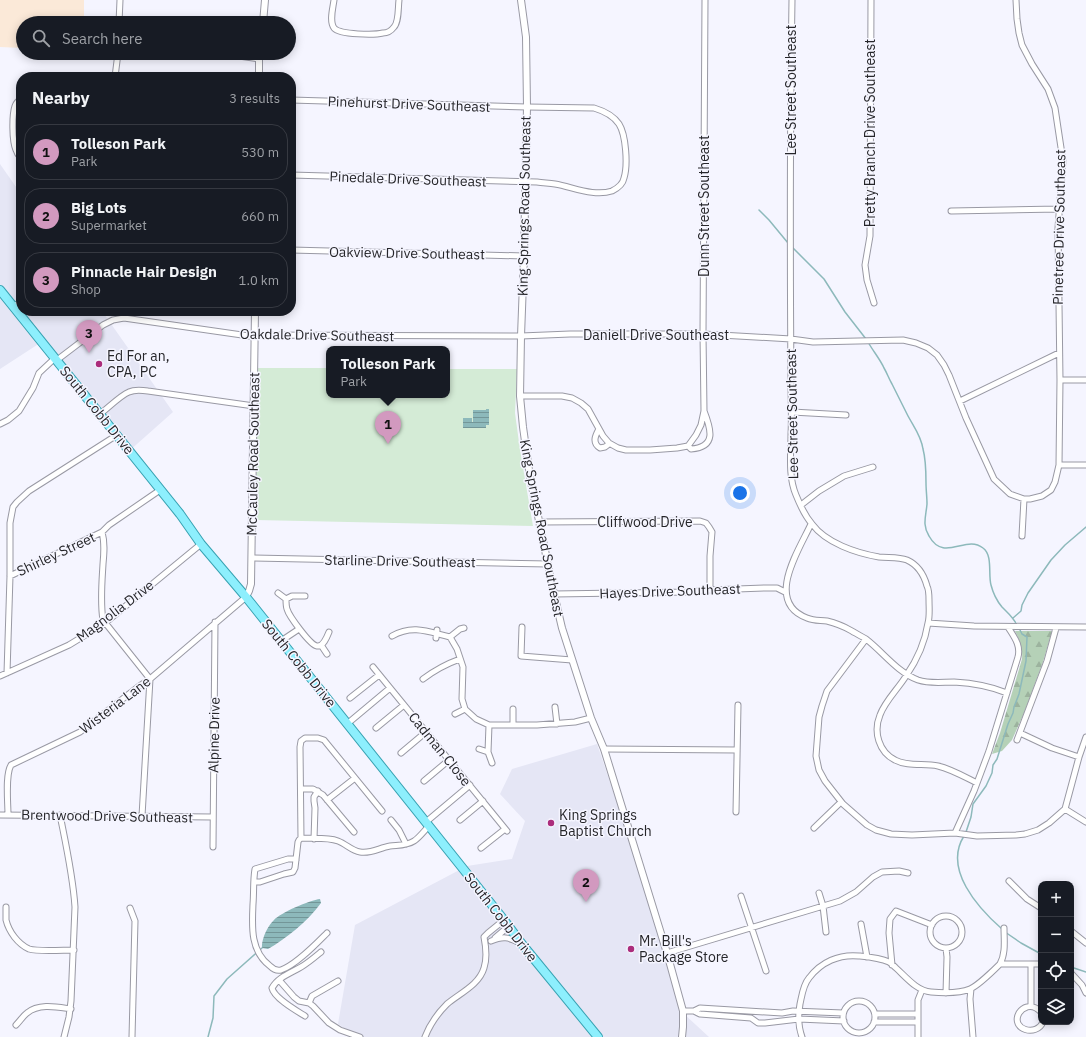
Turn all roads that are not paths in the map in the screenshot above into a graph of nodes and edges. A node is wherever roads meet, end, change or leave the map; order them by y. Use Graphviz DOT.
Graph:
graph roads {
  1 [pos="120,0"];
  2 [pos="265,0"];
  3 [pos="334,0"];
  4 [pos="399,0"];
  5 [pos="521,0"];
  6 [pos="705,0"];
  7 [pos="792,0"];
  8 [pos="871,0"];
  9 [pos="1016,0"];
  10 [pos="119,16"];
  11 [pos="264,16"];
  12 [pos="117,60"];
  13 [pos="259,60"];
  14 [pos="116,72"];
  15 [pos="259,72"];
  16 [pos="296,100"];
  17 [pos="16,103"];
  18 [pos="527,107"];
  19 [pos="16,152"];
  20 [pos="296,175"];
  21 [pos="525,182"];
  22 [pos="1059,209"];
  23 [pos="951,211"];
  24 [pos="296,250"];
  25 [pos="524,256"];
  26 [pos="0,290"];
  27 [pos="874,303"];
  28 [pos="14,307"];
  29 [pos="16,309"];
  30 [pos="21,316"];
  31 [pos="255,316"];
  32 [pos="703,334"];
  33 [pos="254,336"];
  34 [pos="521,336"];
  35 [pos="791,339"];
  36 [pos="1059,353"];
  37 [pos="56,359"];
  38 [pos="1060,380"];
  39 [pos="1086,380"];
  40 [pos="520,396"];
  41 [pos="960,401"];
  42 [pos="254,406"];
  43 [pos="704,411"];
  44 [pos="792,412"];
  45 [pos="100,414"];
  46 [pos="846,415"];
  47 [pos="0,424"];
  48 [pos="599,429"];
  49 [pos="117,435"];
  50 [pos="609,444"];
  51 [pos="688,446"];
  52 [pos="1059,465"];
  53 [pos="1086,465"];
  54 [pos="873,467"];
  55 [pos="160,490"];
  56 [pos="1024,499"];
  57 [pos="801,505"];
  58 [pos="540,522"];
  59 [pos="811,524"];
  60 [pos="102,532"];
  61 [pos="1022,536"];
  62 [pos="201,544"];
  63 [pos="252,558"];
  64 [pos="548,564"];
  65 [pos="10,576"];
  66 [pos="710,590"];
  67 [pos="785,592"];
  68 [pos="278,593"];
  69 [pos="554,594"];
  70 [pos="305,596"];
  71 [pos="246,597"];
  72 [pos="286,600"];
  73 [pos="215,622"];
  74 [pos="105,623"];
  75 [pos="928,623"];
  76 [pos="522,627"];
  77 [pos="1008,627"];
  78 [pos="299,628"];
  79 [pos="464,628"];
  80 [pos="1056,628"];
  81 [pos="1086,628"];
  82 [pos="329,632"];
  83 [pos="392,636"];
  84 [pos="450,638"];
  85 [pos="866,639"];
  86 [pos="282,641"];
  87 [pos="321,645"];
  88 [pos="327,654"];
  89 [pos="460,659"];
  90 [pos="572,660"];
  91 [pos="373,667"];
  92 [pos="7,673"];
  93 [pos="379,675"];
  94 [pos="907,675"];
  95 [pos="0,676"];
  96 [pos="150,679"];
  97 [pos="423,679"];
  98 [pos="390,688"];
  99 [pos="1007,693"];
  100 [pos="350,698"];
  101 [pos="404,705"];
  102 [pos="738,705"];
  103 [pos="555,707"];
  104 [pos="465,709"];
  105 [pos="513,709"];
  106 [pos="454,714"];
  107 [pos="591,718"];
  108 [pos="348,724"];
  109 [pos="489,724"];
  110 [pos="557,724"];
  111 [pos="513,725"];
  112 [pos="376,728"];
  113 [pos="426,732"];
  114 [pos="1020,733"];
  115 [pos="1086,736"];
  116 [pos="1017,740"];
  117 [pos="479,749"];
  118 [pos="604,749"];
  119 [pos="737,750"];
  120 [pos="488,752"];
  121 [pos="401,753"];
  122 [pos="1079,757"];
  123 [pos="449,760"];
  124 [pos="492,763"];
  125 [pos="355,778"];
  126 [pos="424,780"];
  127 [pos="977,783"];
  128 [pos="470,785"];
  129 [pos="301,789"];
  130 [pos="318,791"];
  131 [pos="326,800"];
  132 [pos="483,801"];
  133 [pos="842,802"];
  134 [pos="1064,809"];
  135 [pos="382,811"];
  136 [pos="736,812"];
  137 [pos="0,815"];
  138 [pos="8,815"];
  139 [pos="60,815"];
  140 [pos="142,816"];
  141 [pos="213,818"];
  142 [pos="390,820"];
  143 [pos="460,820"];
  144 [pos="1086,822"];
  145 [pos="428,824"];
  146 [pos="814,828"];
  147 [pos="354,832"];
  148 [pos="955,833"];
  149 [pos="301,838"];
  150 [pos="314,839"];
  151 [pos="406,844"];
  152 [pos="213,847"];
  153 [pos="481,848"];
  154 [pos="296,860"];
  155 [pos="908,873"];
  156 [pos="1009,880"];
  157 [pos="254,882"];
  158 [pos="819,893"];
  159 [pos="741,896"];
  160 [pos="823,906"];
  161 [pos="1038,906"];
  162 [pos="6,907"];
  163 [pos="130,908"];
  164 [pos="506,923"];
  165 [pos="861,924"];
  166 [pos="932,925"];
  167 [pos="752,927"];
  168 [pos="1004,928"];
  169 [pos="826,932"];
  170 [pos="1074,933"];
  171 [pos="328,934"];
  172 [pos="491,942"];
  173 [pos="1086,943"];
  174 [pos="485,944"];
  175 [pos="521,944"];
  176 [pos="946,948"];
  177 [pos="74,950"];
  178 [pos="321,952"];
  179 [pos="667,953"];
  180 [pos="867,957"];
  181 [pos="1000,964"];
  182 [pos="1031,964"];
  183 [pos="1038,964"];
  184 [pos="892,965"];
  185 [pos="766,971"];
  186 [pos="1074,976"];
  187 [pos="279,980"];
  188 [pos="338,981"];
  189 [pos="971,989"];
  190 [pos="922,990"];
  191 [pos="946,993"];
  192 [pos="1086,993"];
  193 [pos="309,1003"];
  194 [pos="1031,1006"];
  195 [pos="71,1009"];
  196 [pos="1038,1009"];
  197 [pos="730,1010"];
  198 [pos="683,1011"];
  199 [pos="694,1011"];
  200 [pos="799,1011"];
  201 [pos="843,1013"];
  202 [pos="875,1014"];
  203 [pos="918,1014"];
  204 [pos="305,1016"];
  205 [pos="730,1016"];
  206 [pos="799,1019"];
  207 [pos="844,1021"];
  208 [pos="874,1022"];
  209 [pos="918,1022"];
  210 [pos="16,1025"];
  211 [pos="1041,1025"];
  212 [pos="1031,1035"];
  213 [pos="64,1037"];
  214 [pos="132,1037"];
  215 [pos="360,1037"];
  216 [pos="425,1037"];
  217 [pos="598,1037"];
  218 [pos="682,1037"];
  219 [pos="802,1037"];
  220 [pos="918,1037"];
  221 [pos="974,1037"];
  1 -- 10 [label="street"];
  2 -- 11 [label="street"];
  3 -- 4 [label="street"];
  5 -- 18 [label="street, King Springs Road Southeast"];
  6 -- 32 [label="street, Dunn Street Southeast"];
  7 -- 35 [label="street, Lee Street Southeast"];
  8 -- 27 [label="street, Pretty Branch Drive Southeast"];
  9 -- 22 [label="street, Pinetree Drive Southeast"];
  12 -- 14 [label="street"];
  13 -- 15 [label="street"];
  16 -- 18 [label="street, Pinehurst Drive Southeast"];
  17 -- 19 [label="street"];
  18 -- 21 [label="street, King Springs Road Southeast"];
  18 -- 21 [label="street, Pinehurst Drive Southeast"];
  20 -- 21 [label="street, Pinedale Drive Southeast"];
  21 -- 25 [label="street, King Springs Road Southeast"];
  22 -- 23 [label="street"];
  22 -- 36 [label="street, Pinetree Drive Southeast"];
  24 -- 25 [label="street, Oakview Drive Southeast"];
  25 -- 34 [label="street, King Springs Road Southeast"];
  26 -- 28 [label="main road, South Cobb Drive"];
  28 -- 29 [label="main road, South Cobb Drive"];
  30 -- 37 [label="main road, South Cobb Drive"];
  31 -- 33 [label="street, McCauley Road Southeast"];
  32 -- 34 [label="street, Daniell Drive Southeast"];
  32 -- 35 [label="street, Daniell Drive Southeast"];
  32 -- 43 [label="street, Dunn Street Southeast"];
  33 -- 34 [label="street, Oakdale Drive Southeast"];
  33 -- 37 [label="street, Oakdale Drive Southeast"];
  33 -- 42 [label="street, McCauley Road Southeast"];
  34 -- 40 [label="street, King Springs Road Southeast"];
  35 -- 41 [label="street, Daniell Drive Southeast"];
  35 -- 44 [label="street, Lee Street Southeast"];
  36 -- 38 [label="street, Pinetree Drive Southeast"];
  36 -- 41 [label="street"];
  37 -- 45 [label="main road, South Cobb Drive"];
  37 -- 47 [label="street, Oakdale Drive Southeast"];
  38 -- 39 [label="street"];
  38 -- 52 [label="street, Pinetree Drive Southeast"];
  40 -- 48 [label="street"];
  40 -- 58 [label="street, King Springs Road Southeast"];
  41 -- 56 [label="street, Daniell Drive Southeast"];
  42 -- 45 [label="street"];
  42 -- 63 [label="street, McCauley Road Southeast"];
  43 -- 51 [label="street, Dunn Street Southeast"];
  43 -- 51 [label="street, Dunn Street Southeast"];
  44 -- 46 [label="street"];
  44 -- 57 [label="street, Lee Street Southeast"];
  45 -- 49 [label="main road, South Cobb Drive"];
  48 -- 50 [label="street"];
  48 -- 50 [label="street, Dunn Street Southeast"];
  49 -- 55 [label="main road, South Cobb Drive"];
  49 -- 65 [label="street"];
  50 -- 51 [label="street, Dunn Street Southeast"];
  52 -- 53 [label="street"];
  52 -- 56 [label="street, Pinetree Drive Southeast"];
  54 -- 57 [label="street"];
  55 -- 60 [label="street, Shirley Street"];
  55 -- 62 [label="main road, South Cobb Drive"];
  56 -- 61 [label="street"];
  57 -- 59 [label="street, Lee Street Southeast"];
  58 -- 64 [label="street, King Springs Road Southeast"];
  58 -- 66 [label="street, Cliffwood Drive"];
  59 -- 67 [label="street"];
  59 -- 75 [label="street, Lee Street Southeast"];
  60 -- 65 [label="street, Shirley Street"];
  60 -- 74 [label="street"];
  62 -- 71 [label="main road, South Cobb Drive"];
  62 -- 74 [label="street, Magnolia Drive"];
  63 -- 64 [label="street, Starline Drive Southeast"];
  63 -- 71 [label="street, McCauley Road Southeast"];
  64 -- 69 [label="street, King Springs Road Southeast"];
  65 -- 92 [label="street"];
  66 -- 67 [label="street, Hayes Drive Southeast"];
  66 -- 69 [label="street, Hayes Drive Southeast"];
  67 -- 85 [label="street"];
  68 -- 72 [label="street"];
  69 -- 90 [label="street, King Springs Road Southeast"];
  70 -- 72 [label="street"];
  71 -- 73 [label="street, Wisteria Lane"];
  71 -- 86 [label="main road, South Cobb Drive"];
  72 -- 78 [label="street"];
  73 -- 96 [label="street, Wisteria Lane"];
  73 -- 141 [label="street, Alpine Drive"];
  74 -- 92 [label="street, Magnolia Drive"];
  74 -- 96 [label="street"];
  75 -- 77 [label="street"];
  75 -- 94 [label="street, Lee Street Southeast"];
  76 -- 90 [label="street"];
  77 -- 80 [label="street"];
  77 -- 99 [label="street"];
  78 -- 86 [label="street"];
  78 -- 87 [label="street"];
  79 -- 84 [label="street"];
  80 -- 81 [label="street"];
  80 -- 114 [label="street"];
  82 -- 87 [label="street"];
  83 -- 84 [label="street"];
  84 -- 89 [label="street"];
  85 -- 94 [label="street"];
  85 -- 133 [label="street"];
  86 -- 108 [label="main road, South Cobb Drive"];
  87 -- 88 [label="street"];
  89 -- 97 [label="street"];
  89 -- 104 [label="street"];
  90 -- 107 [label="street, King Springs Road Southeast"];
  91 -- 93 [label="street, Cadman Close"];
  92 -- 95 [label="street, Magnolia Drive"];
  93 -- 98 [label="street, Cadman Close"];
  93 -- 100 [label="street"];
  94 -- 99 [label="street"];
  94 -- 127 [label="street, Lee Street Southeast"];
  96 -- 138 [label="street, Wisteria Lane"];
  96 -- 140 [label="street"];
  98 -- 101 [label="street, Cadman Close"];
  98 -- 108 [label="street"];
  99 -- 127 [label="street"];
  101 -- 112 [label="street"];
  101 -- 113 [label="street, Cadman Close"];
  102 -- 119 [label="street"];
  103 -- 110 [label="street"];
  104 -- 106 [label="street"];
  104 -- 109 [label="street"];
  105 -- 111 [label="street"];
  107 -- 110 [label="street"];
  107 -- 118 [label="street, King Springs Road Southeast"];
  108 -- 145 [label="main road, South Cobb Drive"];
  109 -- 111 [label="street"];
  109 -- 120 [label="street"];
  110 -- 111 [label="street"];
  113 -- 121 [label="street"];
  113 -- 123 [label="street, Cadman Close"];
  114 -- 116 [label="street"];
  114 -- 122 [label="street"];
  115 -- 122 [label="street"];
  117 -- 120 [label="street"];
  118 -- 119 [label="street"];
  118 -- 179 [label="street, King Springs Road Southeast"];
  119 -- 136 [label="street"];
  120 -- 124 [label="street"];
  122 -- 134 [label="street"];
  123 -- 126 [label="street"];
  123 -- 128 [label="street, Cadman Close"];
  125 -- 129 [label="street"];
  125 -- 131 [label="street"];
  125 -- 135 [label="street"];
  127 -- 148 [label="street"];
  128 -- 132 [label="street, Cadman Close"];
  128 -- 145 [label="street"];
  129 -- 130 [label="street"];
  129 -- 149 [label="street"];
  130 -- 131 [label="street"];
  130 -- 150 [label="street"];
  131 -- 147 [label="street"];
  132 -- 143 [label="street"];
  132 -- 153 [label="street, Cadman Close"];
  133 -- 146 [label="street"];
  133 -- 148 [label="street"];
  134 -- 144 [label="street"];
  134 -- 148 [label="street"];
  137 -- 138 [label="street, Brentwood Drive Southeast"];
  138 -- 139 [label="street, Brentwood Drive Southeast"];
  139 -- 140 [label="street, Brentwood Drive Southeast"];
  139 -- 177 [label="street"];
  140 -- 141 [label="street, Brentwood Drive Southeast"];
  141 -- 152 [label="street, Alpine Drive"];
  142 -- 151 [label="street"];
  145 -- 151 [label="street"];
  145 -- 164 [label="main road, South Cobb Drive"];
  149 -- 150 [label="street"];
  149 -- 154 [label="street"];
  150 -- 151 [label="street"];
  154 -- 157 [label="street"];
  154 -- 157 [label="street"];
  155 -- 160 [label="street"];
  156 -- 161 [label="street"];
  157 -- 171 [label="street"];
  158 -- 160 [label="street"];
  159 -- 167 [label="street"];
  160 -- 167 [label="street"];
  160 -- 169 [label="street"];
  162 -- 177 [label="street"];
  163 -- 214 [label="street"];
  164 -- 172 [label="street"];
  164 -- 174 [label="street"];
  164 -- 175 [label="main road, South Cobb Drive"];
  165 -- 180 [label="street"];
  166 -- 176 [label="street"];
  166 -- 176 [label="street"];
  166 -- 184 [label="street"];
  167 -- 179 [label="street"];
  167 -- 185 [label="street"];
  168 -- 181 [label="street"];
  170 -- 173 [label="street"];
  172 -- 174 [label="street"];
  172 -- 175 [label="street"];
  174 -- 216 [label="street"];
  175 -- 217 [label="main road, South Cobb Drive"];
  176 -- 191 [label="street"];
  177 -- 195 [label="street"];
  178 -- 187 [label="street"];
  179 -- 198 [label="street, King Springs Road Southeast"];
  180 -- 184 [label="street"];
  180 -- 200 [label="street"];
  181 -- 182 [label="street"];
  181 -- 189 [label="street"];
  182 -- 183 [label="street"];
  182 -- 194 [label="street"];
  184 -- 190 [label="street"];
  186 -- 192 [label="street"];
  187 -- 193 [label="street"];
  187 -- 204 [label="street"];
  188 -- 193 [label="street"];
  189 -- 191 [label="street"];
  189 -- 221 [label="street"];
  190 -- 191 [label="street"];
  190 -- 203 [label="street"];
  193 -- 215 [label="street"];
  194 -- 196 [label="street"];
  194 -- 212 [label="street"];
  195 -- 210 [label="street"];
  195 -- 213 [label="street"];
  197 -- 199 [label="street"];
  197 -- 200 [label="street"];
  197 -- 205 [label="street"];
  198 -- 199 [label="street"];
  198 -- 218 [label="street, King Springs Road Southeast"];
  199 -- 205 [label="street"];
  200 -- 201 [label="street"];
  200 -- 206 [label="street"];
  201 -- 202 [label="street"];
  201 -- 207 [label="street"];
  202 -- 203 [label="street"];
  202 -- 208 [label="street"];
  203 -- 209 [label="street"];
  205 -- 206 [label="street"];
  206 -- 207 [label="street"];
  206 -- 219 [label="street"];
  207 -- 208 [label="street"];
  208 -- 209 [label="street"];
  209 -- 220 [label="street"];
  211 -- 212 [label="street"];
}
